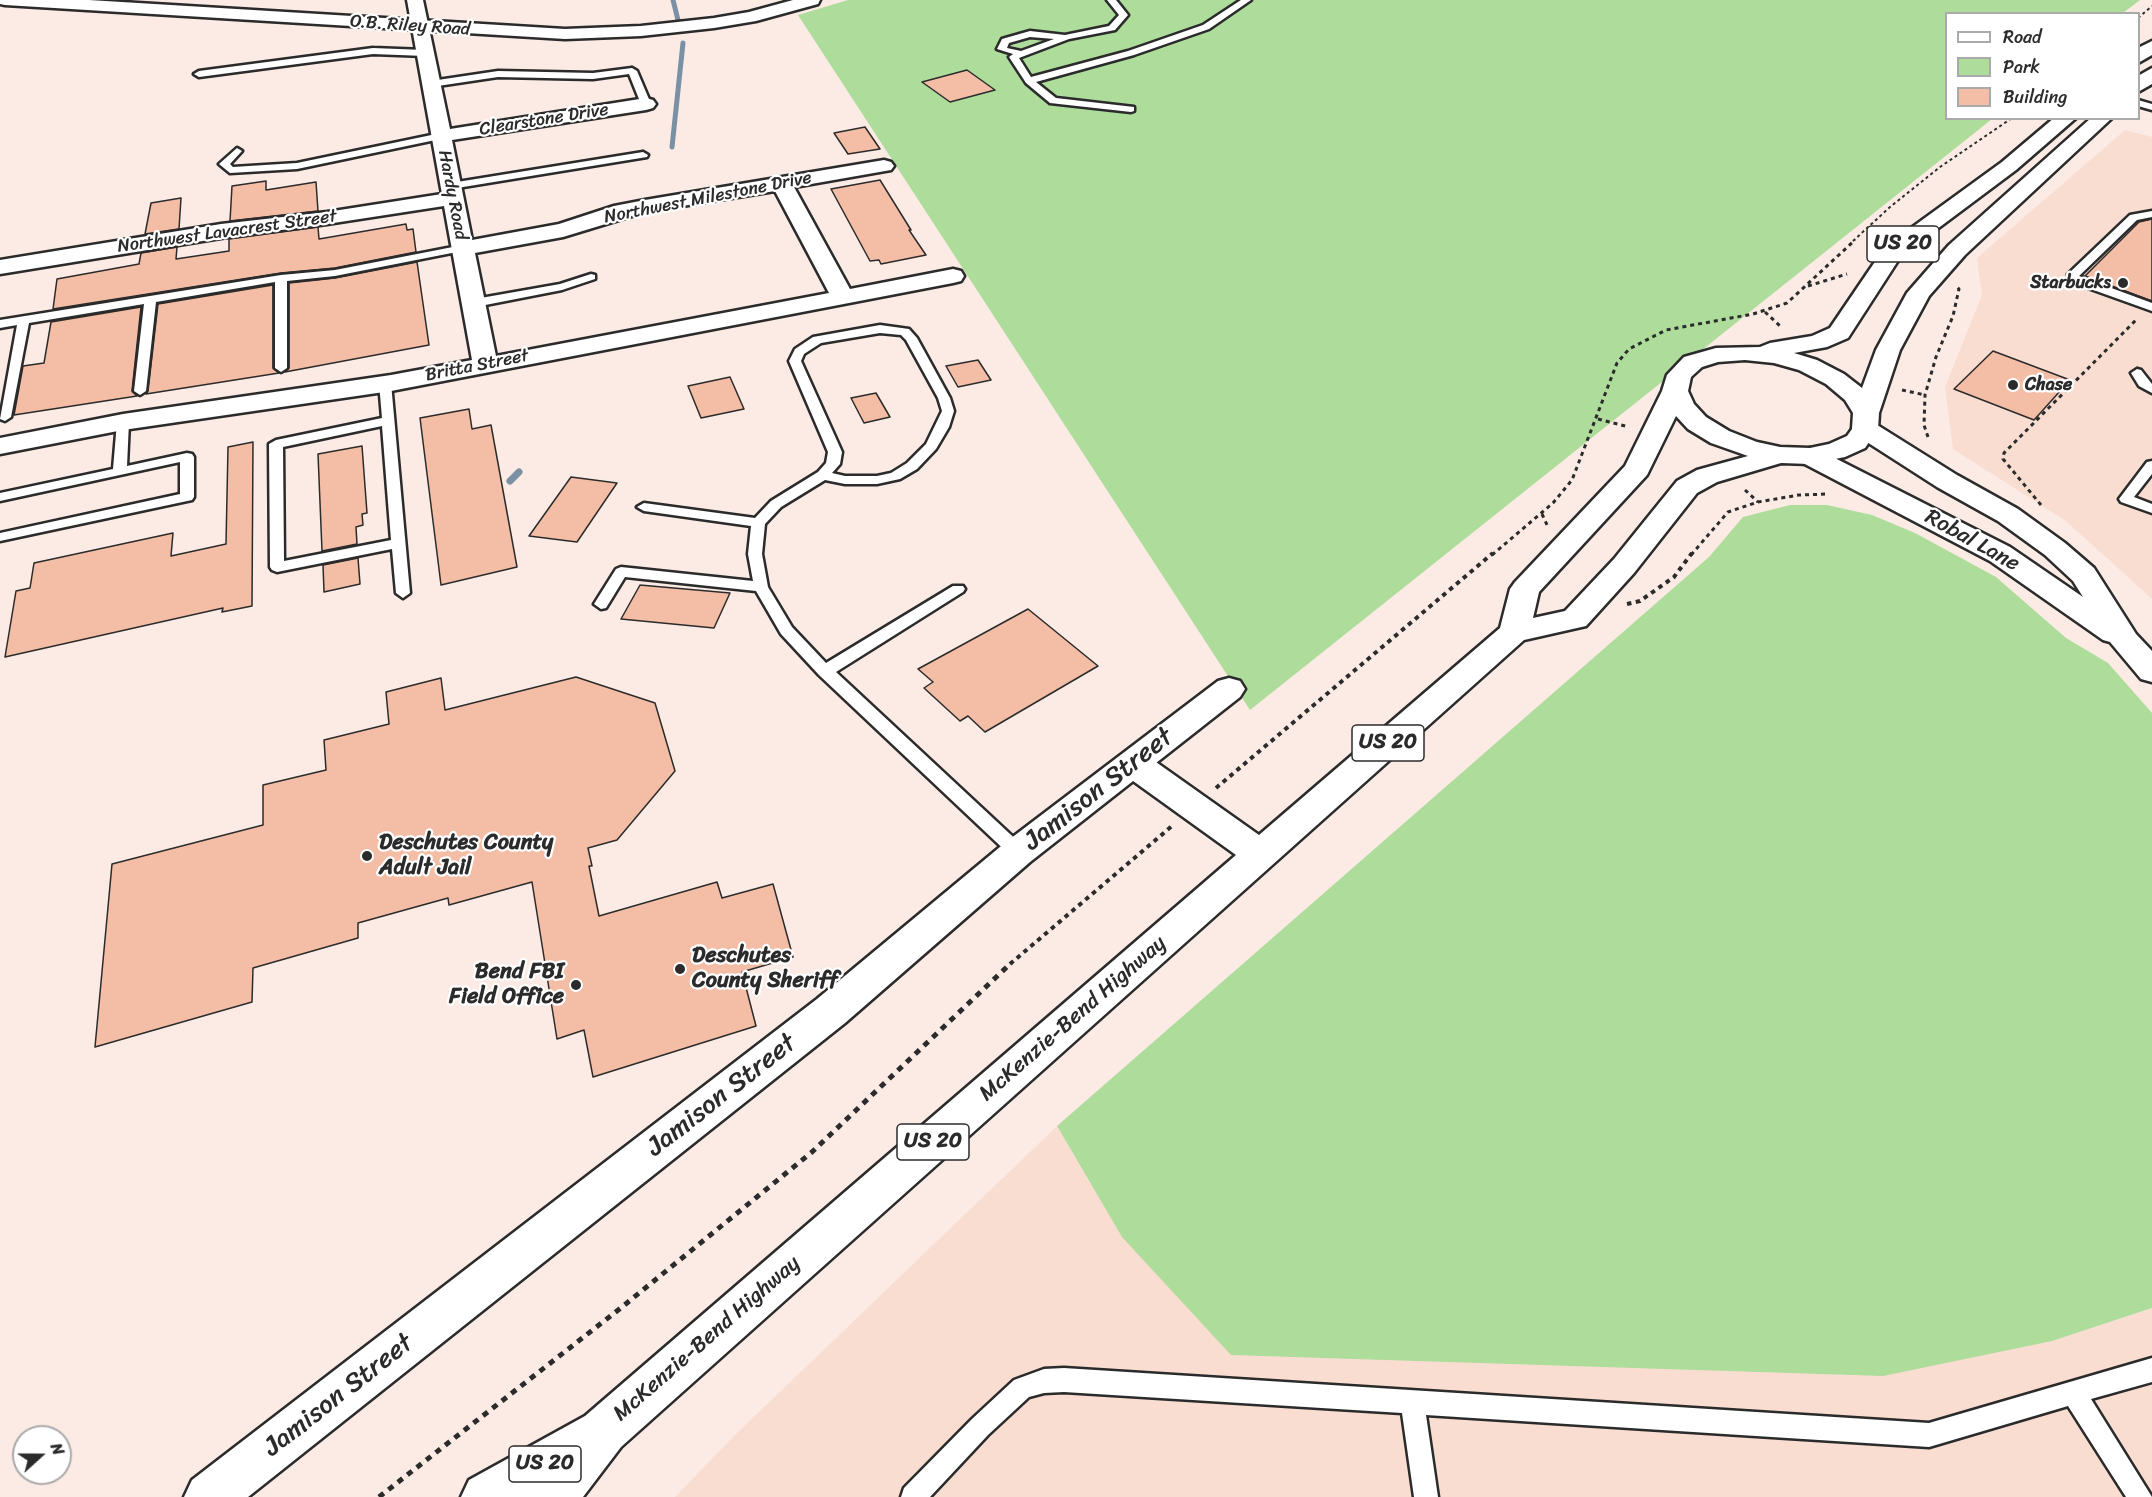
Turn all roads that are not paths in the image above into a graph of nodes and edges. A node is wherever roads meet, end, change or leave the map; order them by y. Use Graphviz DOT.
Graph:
graph roads {
  1 [pos="6,0"];
  2 [pos="415,0"];
  3 [pos="812,0"];
  4 [pos="1111,0"];
  5 [pos="1247,0"];
  6 [pos="39,1"];
  7 [pos="420,27"];
  8 [pos="1067,37"];
  9 [pos="2152,46"];
  10 [pos="425,53"];
  11 [pos="1022,54"];
  12 [pos="2140,57"];
  13 [pos="199,74"];
  14 [pos="2152,74"];
  15 [pos="1029,81"];
  16 [pos="431,84"];
  17 [pos="2140,85"];
  18 [pos="646,104"];
  19 [pos="1131,109"];
  20 [pos="2065,120"];
  21 [pos="2101,120"];
  22 [pos="441,136"];
  23 [pos="237,151"];
  24 [pos="644,155"];
  25 [pos="884,166"];
  26 [pos="781,183"];
  27 [pos="452,192"];
  28 [pos="2152,214"];
  29 [pos="462,248"];
  30 [pos="0,267"];
  31 [pos="953,276"];
  32 [pos="591,277"];
  33 [pos="281,278"];
  34 [pos="842,296"];
  35 [pos="150,299"];
  36 [pos="475,303"];
  37 [pos="2151,306"];
  38 [pos="24,320"];
  39 [pos="0,324"];
  40 [pos="1744,353"];
  41 [pos="485,364"];
  42 [pos="281,368"];
  43 [pos="2138,374"];
  44 [pos="385,383"];
  45 [pos="2152,389"];
  46 [pos="140,391"];
  47 [pos="1675,391"];
  48 [pos="5,417"];
  49 [pos="1865,421"];
  50 [pos="123,422"];
  51 [pos="388,422"];
  52 [pos="0,446"];
  53 [pos="1780,455"];
  54 [pos="1810,456"];
  55 [pos="2152,465"];
  56 [pos="120,471"];
  57 [pos="823,475"];
  58 [pos="0,497"];
  59 [pos="644,507"];
  60 [pos="2152,509"];
  61 [pos="758,523"];
  62 [pos="0,537"];
  63 [pos="399,543"];
  64 [pos="761,587"];
  65 [pos="958,589"];
  66 [pos="403,593"];
  67 [pos="601,604"];
  68 [pos="1514,632"];
  69 [pos="2125,641"];
  70 [pos="825,670"];
  71 [pos="2152,671"];
  72 [pos="1229,689"];
  73 [pos="1134,764"];
  74 [pos="1018,852"];
  75 [pos="1262,854"];
  76 [pos="2152,1370"];
  77 [pos="2074,1394"];
  78 [pos="1413,1404"];
  79 [pos="604,1430"];
  80 [pos="208,1497"];
  81 [pos="486,1497"];
  82 [pos="552,1497"];
  83 [pos="913,1497"];
  84 [pos="1426,1497"];
  85 [pos="2139,1497"];
  1 -- 6 [label="main road, O.B. Riley Road"];
  2 -- 7 [label="main road, Hardy Road"];
  3 -- 7 [label="main road, O.B. Riley Road"];
  4 -- 8 [label="lane"];
  5 -- 15 [label="lane"];
  6 -- 7 [label="main road, O.B. Riley Road"];
  7 -- 10 [label="main road, Hardy Road"];
  8 -- 11 [label="lane"];
  8 -- 11 [label="lane"];
  9 -- 12 [label="main road"];
  10 -- 13 [label="lane"];
  10 -- 16 [label="main road, Hardy Road"];
  11 -- 15 [label="lane"];
  14 -- 17 [label="main road"];
  15 -- 19 [label="lane"];
  16 -- 18 [label="lane"];
  16 -- 22 [label="main road, Hardy Road"];
  18 -- 22 [label="main road, Clearstone Drive"];
  20 -- 40 [label="main road, US 20"];
  21 -- 49 [label="main road, US 20"];
  22 -- 23 [label="lane"];
  22 -- 27 [label="main road, Hardy Road"];
  24 -- 27 [label="lane"];
  25 -- 26 [label="main road, Northwest Milestone Drive"];
  26 -- 29 [label="main road, Northwest Milestone Drive"];
  26 -- 34 [label="main road"];
  27 -- 29 [label="main road, Hardy Road"];
  27 -- 30 [label="main road, Northwest Lavacrest Street"];
  28 -- 37 [label="lane"];
  29 -- 33 [label="lane"];
  29 -- 36 [label="main road, Hardy Road"];
  31 -- 34 [label="main road, Britta Street"];
  32 -- 36 [label="lane"];
  33 -- 35 [label="lane"];
  33 -- 42 [label="lane"];
  34 -- 41 [label="main road, Britta Street"];
  35 -- 38 [label="lane"];
  35 -- 46 [label="lane"];
  36 -- 41 [label="main road, Hardy Road"];
  38 -- 39 [label="lane"];
  38 -- 48 [label="lane"];
  40 -- 47 [label="main road"];
  40 -- 49 [label="main road, Robal Lane"];
  41 -- 44 [label="main road, Britta Street"];
  43 -- 45 [label="lane"];
  44 -- 50 [label="main road, Britta Street"];
  44 -- 51 [label="lane"];
  47 -- 53 [label="main road"];
  47 -- 68 [label="main road"];
  49 -- 54 [label="main road"];
  49 -- 69 [label="main road, Robal Lane"];
  50 -- 52 [label="main road, Britta Street"];
  50 -- 56 [label="lane"];
  51 -- 63 [label="lane"];
  51 -- 63 [label="lane"];
  53 -- 54 [label="main road"];
  53 -- 68 [label="main road, McKenzie-Bend Highway / US 20"];
  54 -- 69 [label="main road, Robal Lane"];
  55 -- 60 [label="lane"];
  56 -- 58 [label="lane"];
  56 -- 62 [label="lane"];
  57 -- 57 [label="lane"];
  57 -- 61 [label="lane"];
  59 -- 61 [label="lane"];
  61 -- 64 [label="lane"];
  63 -- 66 [label="lane"];
  64 -- 67 [label="lane"];
  64 -- 70 [label="lane"];
  65 -- 70 [label="lane"];
  68 -- 75 [label="main road, McKenzie-Bend Highway / US 20"];
  69 -- 71 [label="main road, Robal Lane"];
  70 -- 74 [label="lane"];
  72 -- 73 [label="main road, Jamison Street"];
  73 -- 74 [label="main road, Jamison Street"];
  73 -- 75 [label="main road"];
  74 -- 80 [label="main road, Jamison Street"];
  75 -- 79 [label="main road, McKenzie-Bend Highway / US 20"];
  76 -- 77 [label="lane"];
  77 -- 78 [label="lane"];
  77 -- 85 [label="lane"];
  78 -- 83 [label="lane"];
  78 -- 84 [label="lane"];
  79 -- 81 [label="main road, McKenzie-Bend Highway / US 20"];
  79 -- 82 [label="main road, McKenzie-Bend Highway / US 20"];
}
